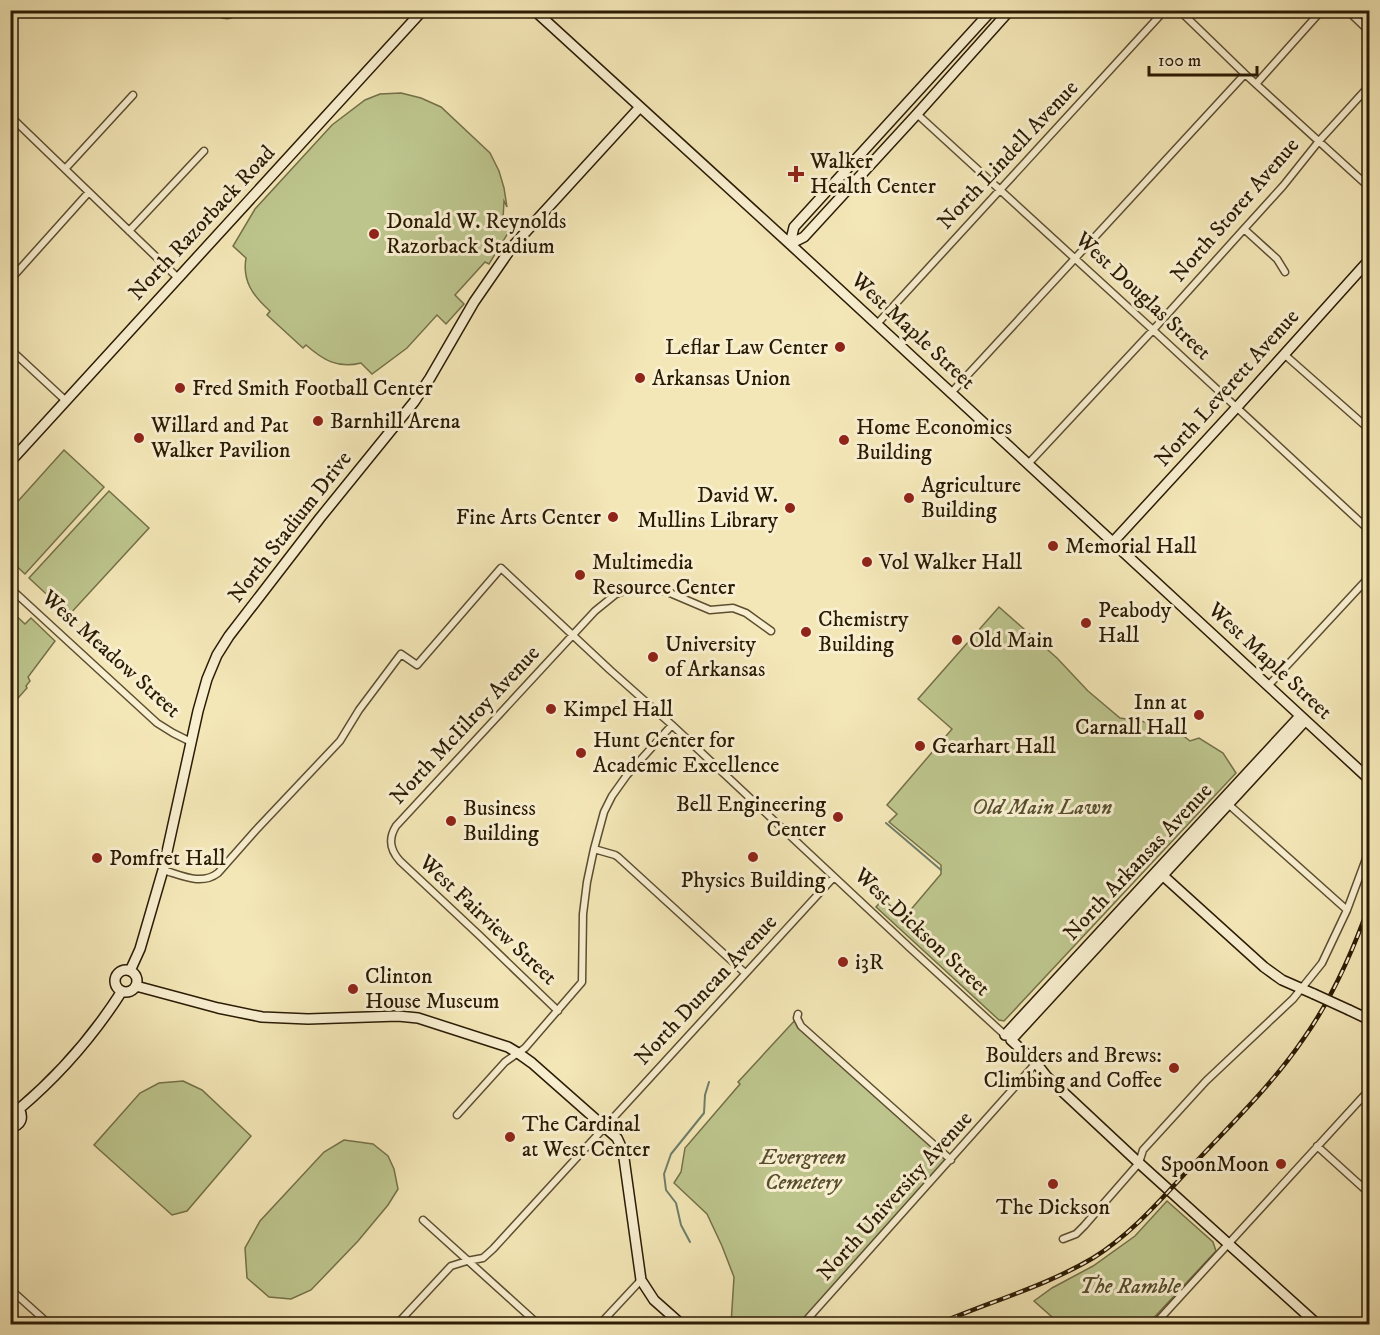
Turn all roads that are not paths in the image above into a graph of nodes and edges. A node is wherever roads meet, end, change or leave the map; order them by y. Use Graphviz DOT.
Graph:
graph roads {
  1 [pos="216,10"];
  2 [pos="236,10"];
  3 [pos="423,10"];
  4 [pos="534,10"];
  5 [pos="992,10"];
  6 [pos="1010,10"];
  7 [pos="1165,10"];
  8 [pos="1179,10"];
  9 [pos="1322,10"];
  10 [pos="1347,10"];
  11 [pos="1370,32"];
  12 [pos="1245,74"];
  13 [pos="1256,84"];
  14 [pos="1370,85"];
  15 [pos="133,95"];
  16 [pos="640,107"];
  17 [pos="917,114"];
  18 [pos="10,116"];
  19 [pos="1319,141"];
  20 [pos="204,152"];
  21 [pos="65,169"];
  22 [pos="1370,188"];
  23 [pos="1000,189"];
  24 [pos="89,192"];
  25 [pos="1244,229"];
  26 [pos="129,231"];
  27 [pos="790,244"];
  28 [pos="1076,259"];
  29 [pos="1370,260"];
  30 [pos="1285,272"];
  31 [pos="178,278"];
  32 [pos="10,280"];
  33 [pos="877,324"];
  34 [pos="1154,330"];
  35 [pos="10,349"];
  36 [pos="1285,355"];
  37 [pos="951,393"];
  38 [pos="65,400"];
  39 [pos="1237,407"];
  40 [pos="1370,430"];
  41 [pos="10,462"];
  42 [pos="1028,464"];
  43 [pos="1370,531"];
  44 [pos="1113,542"];
  45 [pos="1370,576"];
  46 [pos="10,588"];
  47 [pos="771,631"];
  48 [pos="573,635"];
  49 [pos="1268,686"];
  50 [pos="1302,718"];
  51 [pos="672,725"];
  52 [pos="191,742"];
  53 [pos="1370,780"];
  54 [pos="1225,801"];
  55 [pos="1370,848"];
  56 [pos="594,849"];
  57 [pos="395,856"];
  58 [pos="163,870"];
  59 [pos="1160,872"];
  60 [pos="834,878"];
  61 [pos="1347,910"];
  62 [pos="130,971"];
  63 [pos="745,973"];
  64 [pos="136,986"];
  65 [pos="1301,988"];
  66 [pos="122,991"];
  67 [pos="558,1011"];
  68 [pos="798,1014"];
  69 [pos="1370,1020"];
  70 [pos="1008,1037"];
  71 [pos="518,1053"];
  72 [pos="1036,1063"];
  73 [pos="1370,1089"];
  74 [pos="15,1108"];
  75 [pos="457,1115"];
  76 [pos="605,1126"];
  77 [pos="10,1127"];
  78 [pos="1317,1146"];
  79 [pos="951,1160"];
  80 [pos="1139,1163"];
  81 [pos="1370,1194"];
  82 [pos="423,1220"];
  83 [pos="1063,1239"];
  84 [pos="1228,1245"];
  85 [pos="467,1261"];
  86 [pos="641,1280"];
  87 [pos="10,1290"];
  88 [pos="49,1324"];
  89 [pos="397,1324"];
  90 [pos="538,1324"];
  91 [pos="600,1324"];
  92 [pos="681,1324"];
  93 [pos="803,1324"];
  94 [pos="1155,1324"];
  95 [pos="1317,1324"];
  1 -- 2 [label="street"];
  3 -- 31 [label="street, North Razorback Road"];
  4 -- 16 [label="street, West Maple Street"];
  5 -- 27 [label="street"];
  6 -- 17 [label="street"];
  7 -- 23 [label="street, North Lindell Avenue"];
  8 -- 12 [label="street"];
  9 -- 13 [label="street"];
  10 -- 11 [label="street"];
  12 -- 13 [label="street"];
  12 -- 28 [label="street"];
  13 -- 19 [label="street"];
  14 -- 19 [label="street, North Storer Avenue"];
  15 -- 21 [label="street"];
  16 -- 27 [label="street, West Maple Street"];
  16 -- 52 [label="street, North Stadium Drive"];
  17 -- 23 [label="street, West Douglas Street"];
  17 -- 27 [label="street"];
  18 -- 21 [label="street"];
  19 -- 22 [label="street"];
  19 -- 25 [label="street, North Storer Avenue"];
  20 -- 26 [label="street"];
  21 -- 24 [label="street"];
  23 -- 28 [label="street, West Douglas Street"];
  23 -- 33 [label="street, North Lindell Avenue"];
  24 -- 26 [label="street"];
  24 -- 32 [label="street"];
  25 -- 30 [label="street"];
  25 -- 34 [label="street, North Storer Avenue"];
  26 -- 31 [label="street"];
  27 -- 33 [label="street, West Maple Street"];
  28 -- 34 [label="street, West Douglas Street"];
  28 -- 37 [label="street"];
  29 -- 36 [label="street, North Leverett Avenue"];
  31 -- 38 [label="street, North Razorback Road"];
  33 -- 37 [label="street, West Maple Street"];
  34 -- 39 [label="street, West Douglas Street"];
  34 -- 42 [label="street, North Storer Avenue"];
  35 -- 38 [label="street"];
  36 -- 39 [label="street, North Leverett Avenue"];
  36 -- 40 [label="street"];
  37 -- 42 [label="street, West Maple Street"];
  38 -- 41 [label="street, North Razorback Road"];
  39 -- 43 [label="street, West Douglas Street"];
  39 -- 44 [label="street, North Leverett Avenue"];
  42 -- 44 [label="street, West Maple Street"];
  44 -- 49 [label="street, West Maple Street"];
  45 -- 49 [label="street"];
  46 -- 52 [label="street, West Meadow Street"];
  47 -- 48 [label="street, North McIilroy Avenue"];
  48 -- 51 [label="street, West Dickson Street"];
  48 -- 57 [label="street, North McIilroy Avenue"];
  48 -- 58 [label="street, West Dickson Street"];
  49 -- 50 [label="street, West Maple Street"];
  50 -- 53 [label="street, West Maple Street"];
  50 -- 54 [label="street, North Arkansas Avenue"];
  51 -- 56 [label="street"];
  51 -- 60 [label="street, West Dickson Street"];
  52 -- 58 [label="street, North Stadium Drive"];
  54 -- 59 [label="street, North Arkansas Avenue"];
  54 -- 61 [label="street"];
  55 -- 61 [label="street"];
  56 -- 63 [label="street"];
  56 -- 67 [label="street"];
  57 -- 67 [label="street, West Fairview Street"];
  58 -- 62 [label="street, North Stadium Drive"];
  59 -- 65 [label="street"];
  59 -- 70 [label="street, North Arkansas Avenue"];
  60 -- 63 [label="street, North Duncan Avenue"];
  60 -- 70 [label="street, West Dickson Street"];
  61 -- 65 [label="street"];
  62 -- 64 [label="street"];
  62 -- 66 [label="street"];
  63 -- 76 [label="street, North Duncan Avenue"];
  64 -- 66 [label="street"];
  64 -- 71 [label="street"];
  65 -- 69 [label="street, bridge"];
  65 -- 80 [label="street"];
  66 -- 74 [label="street"];
  67 -- 71 [label="street"];
  68 -- 79 [label="street"];
  70 -- 72 [label="street, West Dickson Street"];
  71 -- 75 [label="street"];
  71 -- 76 [label="street"];
  72 -- 79 [label="street, North University Avenue"];
  72 -- 80 [label="street, West Dickson Street"];
  73 -- 78 [label="street"];
  74 -- 77 [label="street"];
  76 -- 85 [label="street, North Duncan Avenue"];
  76 -- 86 [label="street"];
  78 -- 81 [label="street"];
  78 -- 84 [label="street"];
  79 -- 93 [label="street, North University Avenue"];
  80 -- 83 [label="street"];
  80 -- 84 [label="street, West Dickson Street"];
  82 -- 85 [label="street"];
  84 -- 94 [label="street"];
  84 -- 95 [label="street, West Dickson Street"];
  85 -- 89 [label="street, North Duncan Avenue"];
  85 -- 90 [label="street"];
  86 -- 91 [label="street"];
  86 -- 92 [label="street"];
  87 -- 88 [label="street"];
}
